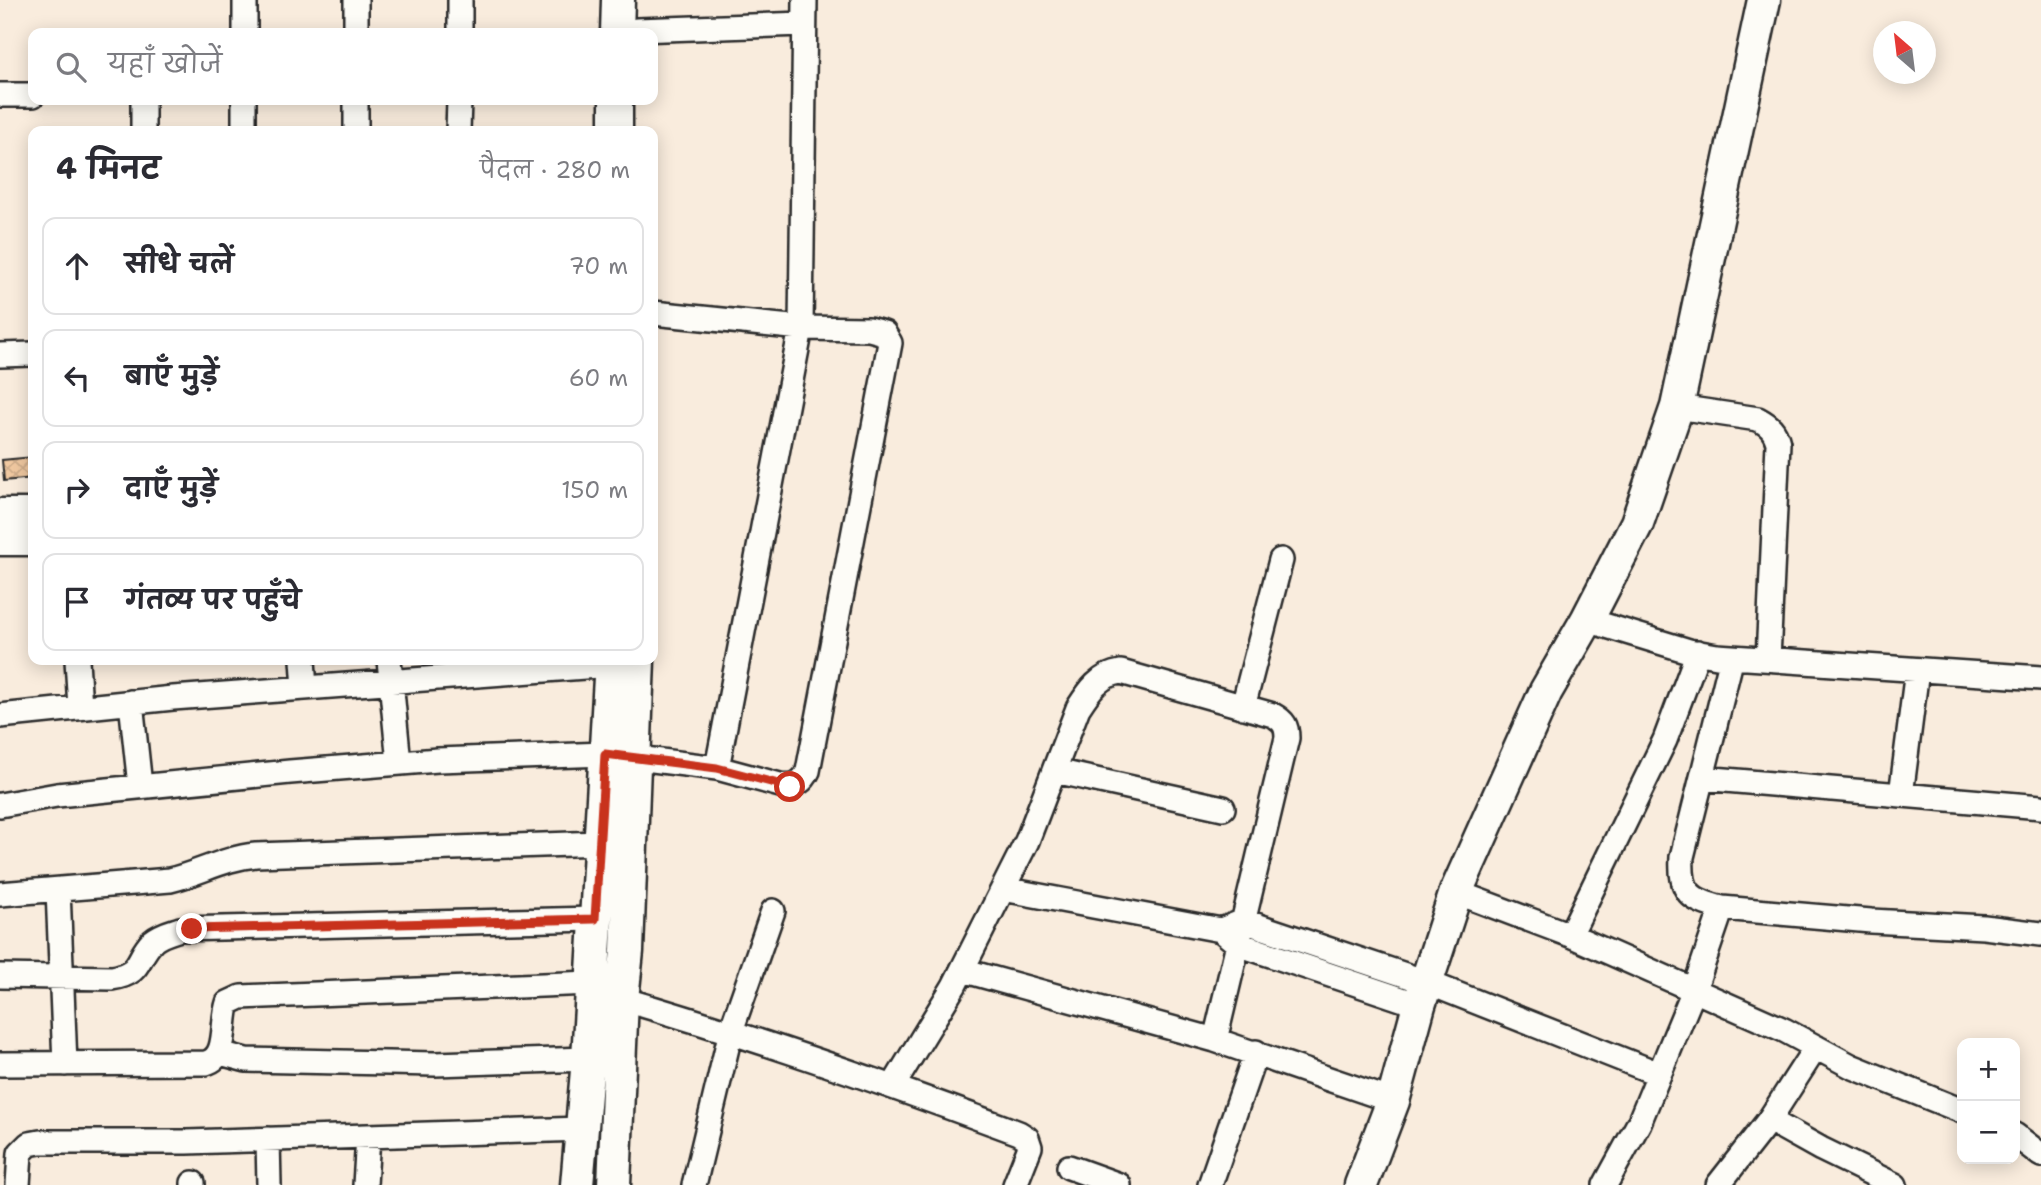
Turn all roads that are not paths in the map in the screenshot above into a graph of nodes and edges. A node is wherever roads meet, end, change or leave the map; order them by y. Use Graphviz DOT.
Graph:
graph roads {
  1 [pos="245,0"];
  2 [pos="356,0"];
  3 [pos="460,0"];
  4 [pos="618,0"];
  5 [pos="805,0"];
  6 [pos="1764,0"];
  7 [pos="632,24"];
  8 [pos="804,24"];
  9 [pos="245,28"];
  10 [pos="356,28"];
  11 [pos="460,28"];
  12 [pos="0,95"];
  13 [pos="28,95"];
  14 [pos="143,105"];
  15 [pos="244,105"];
  16 [pos="356,105"];
  17 [pos="458,105"];
  18 [pos="616,105"];
  19 [pos="637,105"];
  20 [pos="143,126"];
  21 [pos="244,126"];
  22 [pos="356,126"];
  23 [pos="458,126"];
  24 [pos="616,126"];
  25 [pos="637,126"];
  26 [pos="658,314"];
  27 [pos="801,328"];
  28 [pos="28,354"];
  29 [pos="0,355"];
  30 [pos="1677,407"];
  31 [pos="0,515"];
  32 [pos="28,515"];
  33 [pos="0,539"];
  34 [pos="28,539"];
  35 [pos="1282,560"];
  36 [pos="1587,620"];
  37 [pos="1698,652"];
  38 [pos="1732,657"];
  39 [pos="1768,659"];
  40 [pos="77,665"];
  41 [pos="303,665"];
  42 [pos="531,665"];
  43 [pos="620,665"];
  44 [pos="465,668"];
  45 [pos="1917,670"];
  46 [pos="390,671"];
  47 [pos="2041,678"];
  48 [pos="305,688"];
  49 [pos="131,702"];
  50 [pos="80,707"];
  51 [pos="1243,707"];
  52 [pos="0,716"];
  53 [pos="621,755"];
  54 [pos="398,763"];
  55 [pos="717,768"];
  56 [pos="1055,771"];
  57 [pos="1702,778"];
  58 [pos="140,786"];
  59 [pos="1901,795"];
  60 [pos="0,805"];
  61 [pos="2041,807"];
  62 [pos="1223,808"];
  63 [pos="600,843"];
  64 [pos="1003,889"];
  65 [pos="58,890"];
  66 [pos="1455,892"];
  67 [pos="0,894"];
  68 [pos="773,911"];
  69 [pos="595,919"];
  70 [pos="1244,921"];
  71 [pos="1717,924"];
  72 [pos="1570,934"];
  73 [pos="2041,934"];
  74 [pos="1230,937"];
  75 [pos="962,971"];
  76 [pos="0,976"];
  77 [pos="61,977"];
  78 [pos="590,983"];
  79 [pos="1694,990"];
  80 [pos="1423,994"];
  81 [pos="622,999"];
  82 [pos="731,1031"];
  83 [pos="1215,1040"];
  84 [pos="1816,1047"];
  85 [pos="1256,1052"];
  86 [pos="220,1054"];
  87 [pos="588,1059"];
  88 [pos="0,1064"];
  89 [pos="65,1064"];
  90 [pos="1659,1074"];
  91 [pos="886,1084"];
  92 [pos="1393,1101"];
  93 [pos="1957,1109"];
  94 [pos="1769,1120"];
  95 [pos="581,1129"];
  96 [pos="368,1136"];
  97 [pos="268,1139"];
  98 [pos="2020,1139"];
  99 [pos="2041,1155"];
  100 [pos="1069,1167"];
  101 [pos="18,1185"];
  102 [pos="270,1185"];
  103 [pos="365,1185"];
  104 [pos="577,1185"];
  105 [pos="614,1185"];
  106 [pos="694,1185"];
  107 [pos="1015,1185"];
  108 [pos="1119,1185"];
  109 [pos="1210,1185"];
  110 [pos="1362,1185"];
  111 [pos="1605,1185"];
  112 [pos="1718,1185"];
  113 [pos="1895,1185"];
  1 -- 9 [label="street"];
  2 -- 10 [label="street"];
  3 -- 11 [label="street"];
  4 -- 7 [label="street"];
  5 -- 8 [label="street"];
  6 -- 30 [label="street"];
  7 -- 8 [label="street"];
  8 -- 27 [label="street"];
  12 -- 13 [label="street"];
  14 -- 20 [label="street"];
  15 -- 21 [label="street"];
  16 -- 22 [label="street"];
  17 -- 23 [label="street"];
  18 -- 24 [label="street"];
  19 -- 25 [label="street"];
  26 -- 27 [label="street"];
  27 -- 55 [label="street"];
  27 -- 55 [label="street"];
  28 -- 29 [label="street"];
  30 -- 36 [label="street"];
  30 -- 39 [label="street"];
  31 -- 32 [label="street"];
  33 -- 34 [label="street"];
  35 -- 51 [label="street"];
  36 -- 37 [label="street"];
  36 -- 66 [label="street"];
  37 -- 38 [label="street"];
  37 -- 72 [label="street"];
  38 -- 39 [label="street"];
  38 -- 57 [label="street"];
  39 -- 45 [label="street"];
  40 -- 50 [label="street"];
  41 -- 48 [label="street"];
  42 -- 44 [label="street"];
  43 -- 53 [label="street"];
  44 -- 46 [label="street"];
  45 -- 47 [label="street"];
  45 -- 59 [label="street"];
  46 -- 48 [label="street"];
  46 -- 54 [label="street"];
  48 -- 49 [label="street"];
  49 -- 50 [label="street"];
  49 -- 58 [label="street"];
  50 -- 52 [label="street"];
  51 -- 56 [label="street"];
  51 -- 70 [label="street"];
  53 -- 54 [label="street"];
  53 -- 55 [label="street"];
  53 -- 63 [label="street"];
  53 -- 81 [label="street"];
  54 -- 58 [label="street"];
  56 -- 62 [label="street"];
  56 -- 64 [label="street"];
  57 -- 59 [label="street"];
  57 -- 71 [label="street"];
  58 -- 60 [label="street"];
  59 -- 61 [label="street"];
  63 -- 65 [label="street"];
  63 -- 69 [label="street"];
  64 -- 74 [label="street"];
  64 -- 75 [label="street"];
  65 -- 67 [label="street"];
  65 -- 77 [label="street"];
  66 -- 72 [label="street"];
  66 -- 80 [label="street"];
  68 -- 82 [label="street"];
  69 -- 77 [label="street"];
  69 -- 78 [label="street"];
  70 -- 74 [label="street"];
  70 -- 80 [label="street"];
  71 -- 73 [label="street"];
  71 -- 79 [label="street"];
  72 -- 79 [label="street"];
  74 -- 80 [label="street"];
  74 -- 83 [label="street"];
  75 -- 83 [label="street"];
  75 -- 91 [label="street"];
  76 -- 77 [label="street"];
  77 -- 89 [label="street"];
  78 -- 86 [label="street"];
  78 -- 87 [label="street"];
  79 -- 84 [label="street"];
  79 -- 90 [label="street"];
  80 -- 90 [label="street"];
  80 -- 92 [label="street"];
  81 -- 82 [label="street"];
  81 -- 105 [label="street"];
  82 -- 91 [label="street"];
  82 -- 106 [label="street"];
  83 -- 85 [label="street"];
  84 -- 93 [label="street"];
  84 -- 94 [label="street"];
  85 -- 92 [label="street"];
  85 -- 109 [label="street"];
  86 -- 87 [label="street"];
  86 -- 89 [label="street"];
  87 -- 95 [label="street"];
  88 -- 89 [label="street"];
  90 -- 111 [label="street"];
  91 -- 107 [label="street"];
  92 -- 110 [label="street"];
  94 -- 112 [label="street"];
  94 -- 113 [label="street"];
  95 -- 96 [label="street"];
  95 -- 104 [label="street"];
  96 -- 97 [label="street"];
  96 -- 103 [label="street"];
  97 -- 101 [label="street"];
  97 -- 102 [label="street"];
  98 -- 99 [label="street"];
  100 -- 108 [label="street"];
}
